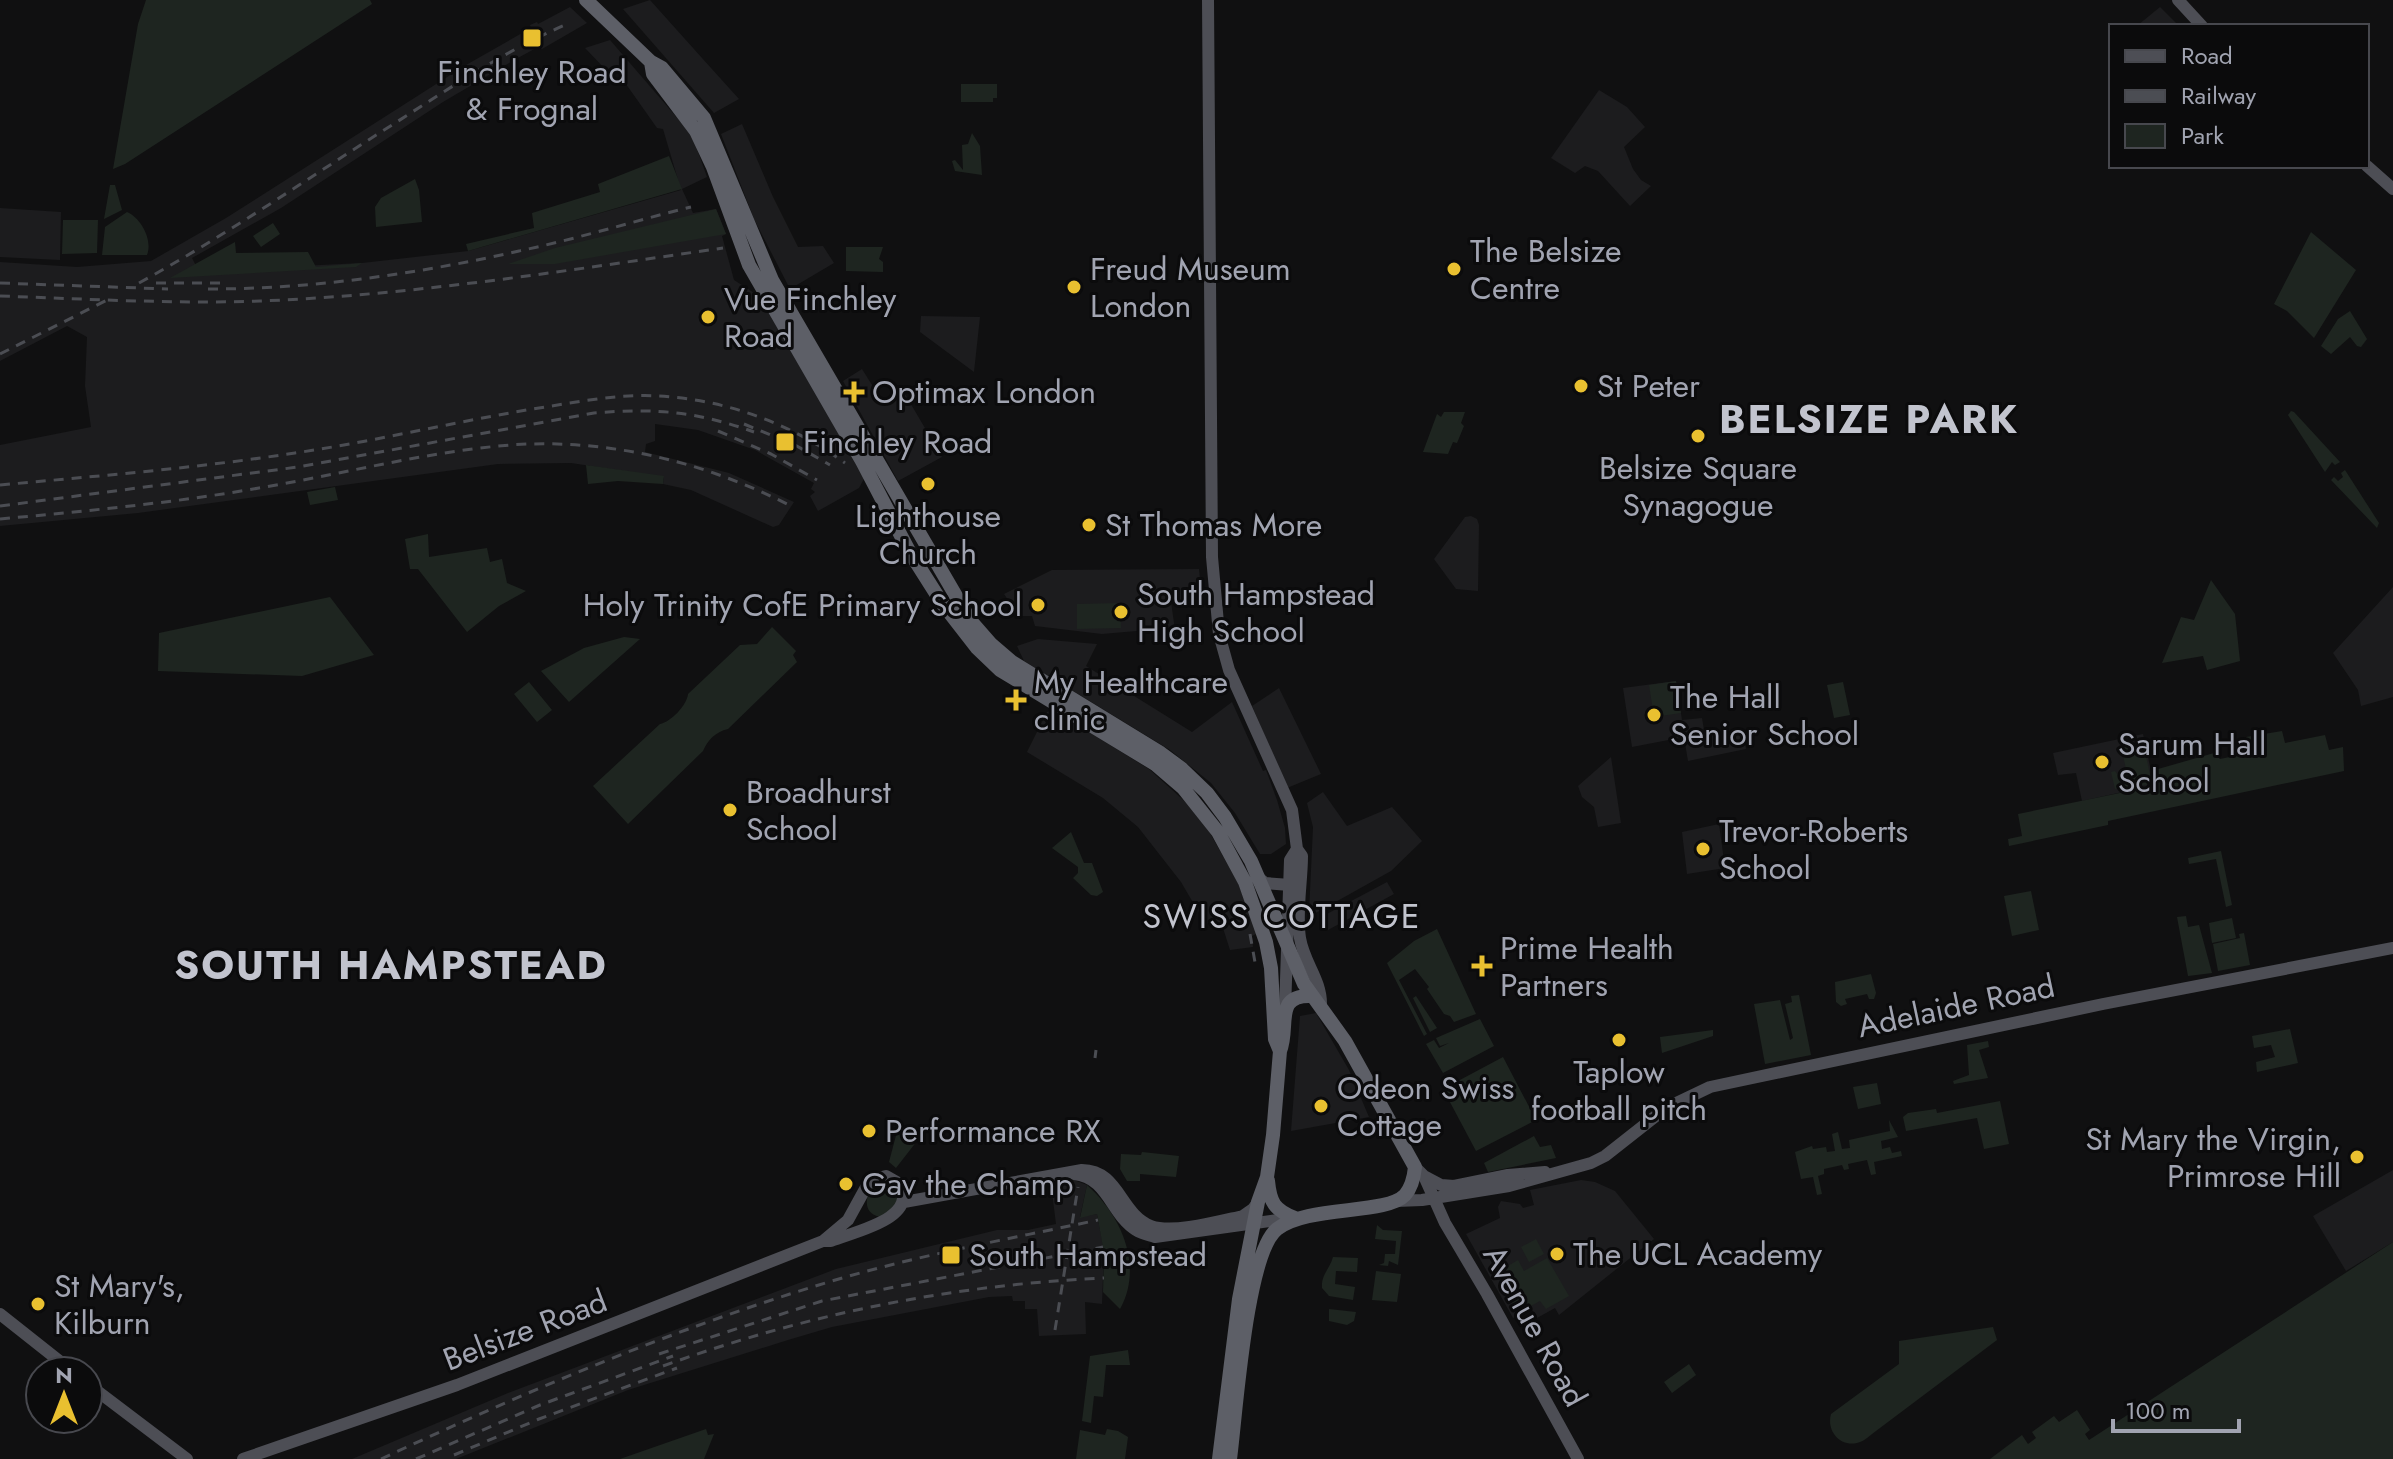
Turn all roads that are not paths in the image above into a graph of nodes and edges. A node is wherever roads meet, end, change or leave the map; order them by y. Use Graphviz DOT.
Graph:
graph roads {
  1 [pos="586,0"];
  2 [pos="1208,0"];
  3 [pos="2178,0"];
  4 [pos="2200,24"];
  5 [pos="651,62"];
  6 [pos="2369,168"];
  7 [pos="2393,189"];
  8 [pos="1297,849"];
  9 [pos="1258,877"];
  10 [pos="1290,885"];
  11 [pos="1301,894"];
  12 [pos="1287,945"];
  13 [pos="2393,948"];
  14 [pos="1316,1000"];
  15 [pos="1285,1010"];
  16 [pos="1280,1051"];
  17 [pos="1420,1171"];
  18 [pos="1551,1173"];
  19 [pos="1069,1174"];
  20 [pos="1267,1177"];
  21 [pos="1461,1194"];
  22 [pos="1435,1198"];
  23 [pos="860,1199"];
  24 [pos="1396,1201"];
  25 [pos="1412,1201"];
  26 [pos="904,1202"];
  27 [pos="1258,1202"];
  28 [pos="1295,1218"];
  29 [pos="880,1222"];
  30 [pos="1254,1224"];
  31 [pos="1445,1224"];
  32 [pos="1231,1228"];
  33 [pos="823,1241"];
  34 [pos="1248,1256"];
  35 [pos="0,1314"];
  36 [pos="52,1355"];
  37 [pos="104,1396"];
  38 [pos="187,1459"];
  39 [pos="243,1459"];
  40 [pos="1219,1459"];
  41 [pos="1230,1459"];
  42 [pos="1578,1459"];
  1 -- 5 [label="highway"];
  2 -- 8 [label="main road"];
  3 -- 4 [label="main road"];
  5 -- 9 [label="highway"];
  5 -- 16 [label="highway"];
  6 -- 7 [label="main road"];
  8 -- 10 [label="main road"];
  8 -- 11 [label="main road"];
  9 -- 10 [label="main road"];
  9 -- 12 [label="highway"];
  10 -- 11 [label="main road"];
  10 -- 12 [label="main road"];
  11 -- 14 [label="main road"];
  12 -- 14 [label="highway"];
  12 -- 15 [label="main road"];
  13 -- 18 [label="main road, Adelaide Road"];
  14 -- 15 [label="highway"];
  14 -- 17 [label="highway, Avenue Road"];
  15 -- 16 [label="highway"];
  16 -- 20 [label="highway"];
  17 -- 18 [label="main road, Adelaide Road"];
  17 -- 22 [label="main road, Avenue Road"];
  17 -- 24 [label="highway"];
  18 -- 21 [label="main road, Adelaide Road"];
  19 -- 26 [label="main road"];
  19 -- 27 [label="main road"];
  19 -- 32 [label="main road"];
  20 -- 27 [label="highway"];
  20 -- 28 [label="highway"];
  21 -- 22 [label="main road, Adelaide Road"];
  21 -- 31 [label="main road"];
  22 -- 25 [label="main road, Adelaide Road"];
  22 -- 31 [label="main road, Avenue Road"];
  23 -- 26 [label="main road"];
  23 -- 29 [label="main road"];
  23 -- 33 [label="main road, Belsize Road"];
  24 -- 25 [label="main road, Adelaide Road"];
  24 -- 28 [label="highway, Adelaide Road"];
  25 -- 31 [label="main road, Avenue Road"];
  26 -- 29 [label="main road"];
  27 -- 30 [label="highway"];
  28 -- 30 [label="main road"];
  28 -- 41 [label="highway"];
  29 -- 33 [label="main road, Belsize Road"];
  30 -- 32 [label="main road"];
  30 -- 34 [label="highway"];
  31 -- 42 [label="main road, Avenue Road"];
  32 -- 34 [label="main road"];
  33 -- 39 [label="main road, Belsize Road"];
  34 -- 40 [label="highway"];
  35 -- 36 [label="main road"];
  37 -- 38 [label="main road"];
}
